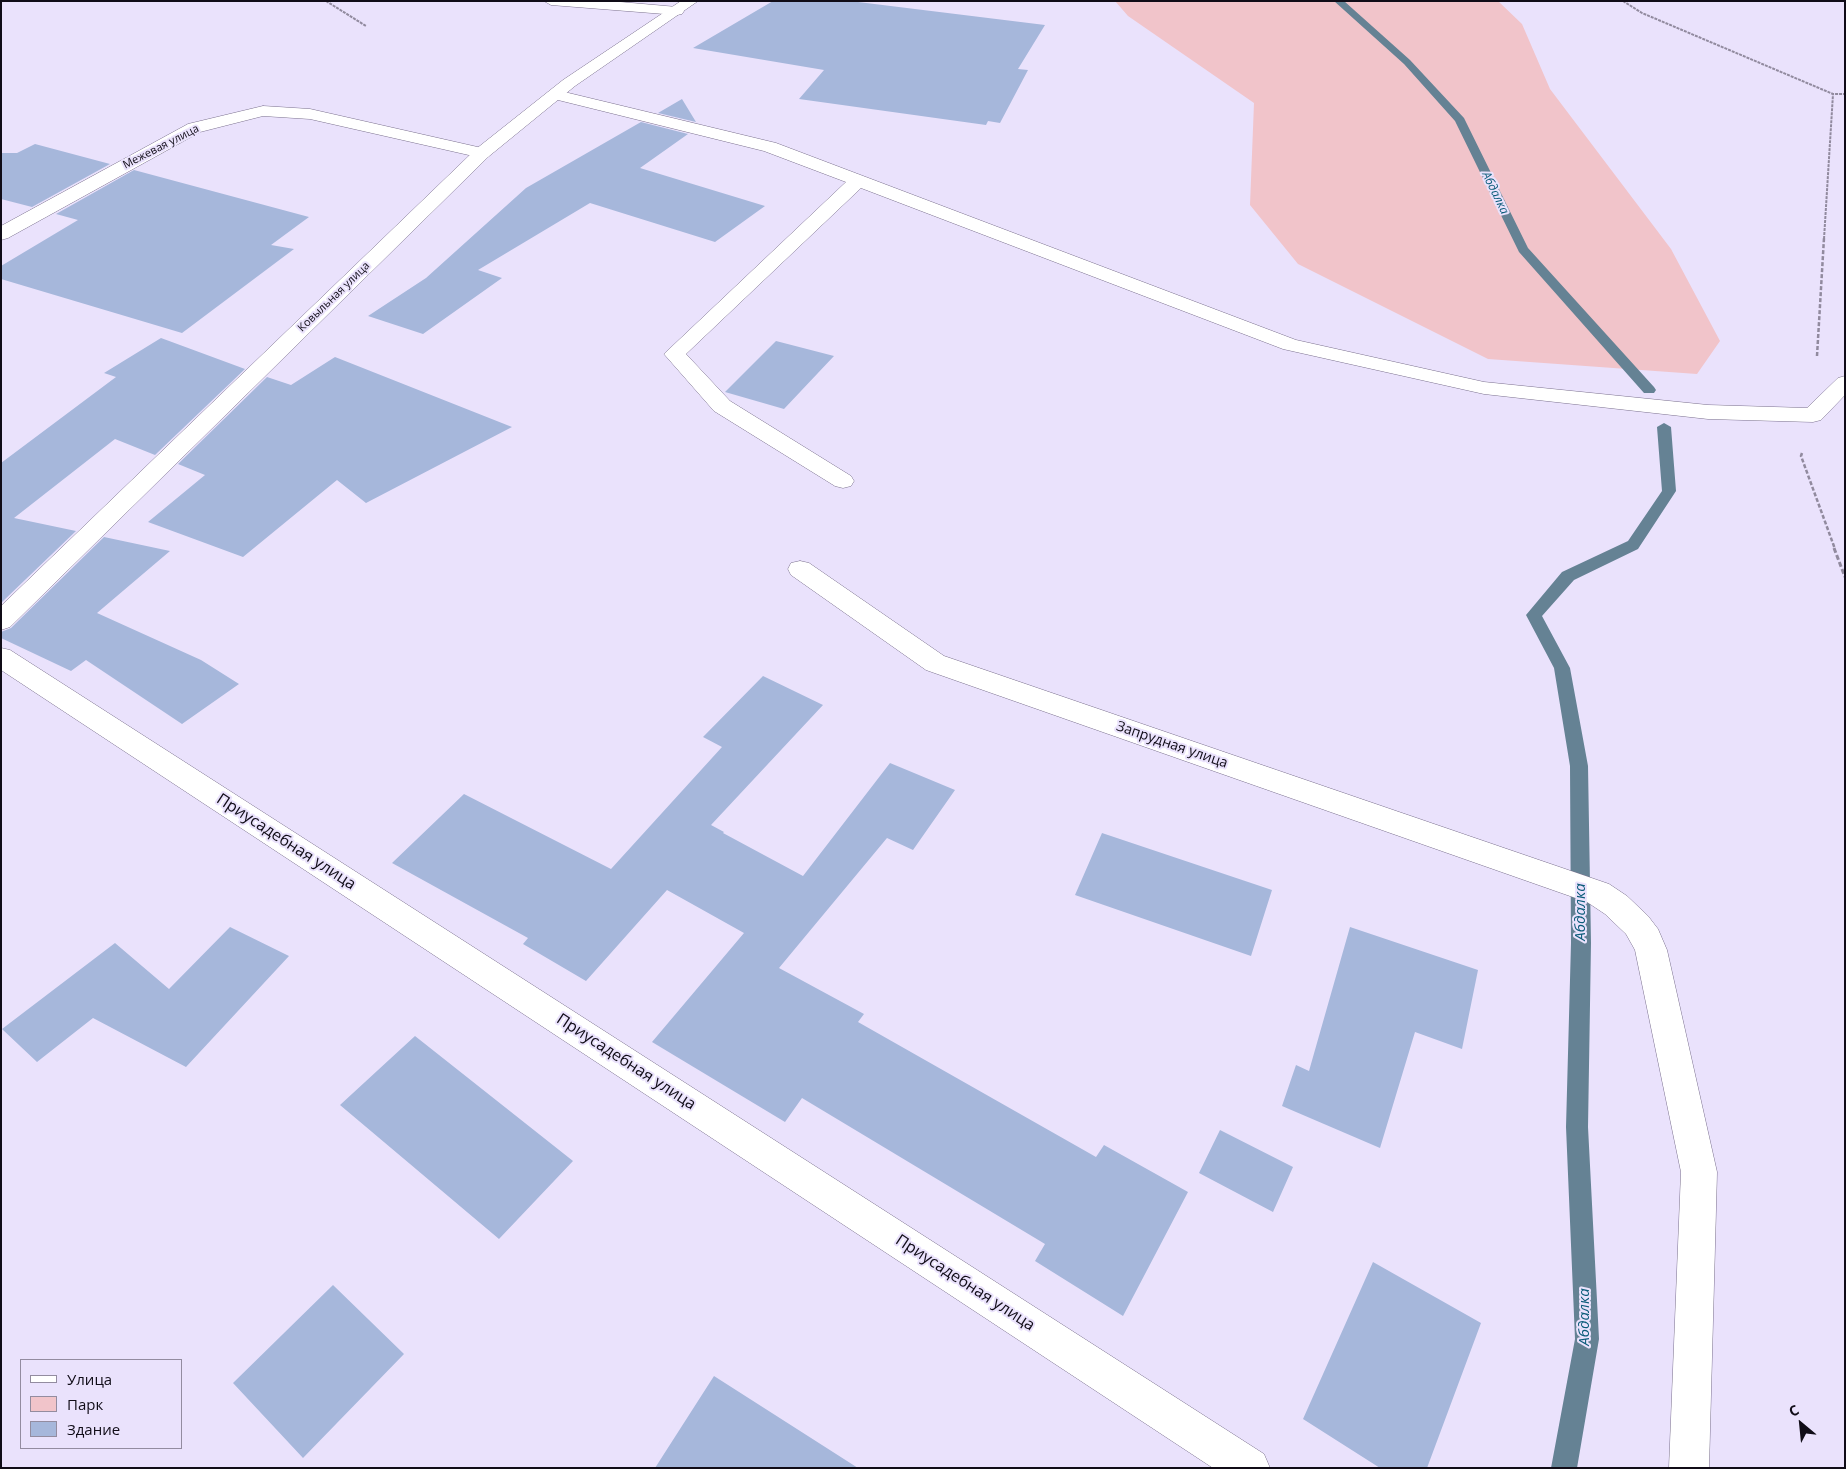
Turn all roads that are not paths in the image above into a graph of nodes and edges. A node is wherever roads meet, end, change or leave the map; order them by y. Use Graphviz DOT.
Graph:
graph roads {
  1 [pos="551,1"];
  2 [pos="684,6"];
  3 [pos="556,95"];
  4 [pos="482,153"];
  5 [pos="859,180"];
  6 [pos="1,234"];
  7 [pos="1845,382"];
  8 [pos="843,481"];
  9 [pos="800,569"];
  10 [pos="1,621"];
  11 [pos="1,657"];
  12 [pos="1250,1468"];
  13 [pos="1689,1468"];
  1 -- 2 [label="street"];
  2 -- 3 [label="street, Ковыльная улица"];
  3 -- 4 [label="street, Ковыльная улица"];
  3 -- 5 [label="street"];
  4 -- 6 [label="street, Межевая улица"];
  4 -- 10 [label="street, Ковыльная улица"];
  5 -- 7 [label="street"];
  5 -- 8 [label="street"];
  9 -- 13 [label="street, Запрудная улица"];
  11 -- 12 [label="street, Приусадебная улица"];
}
